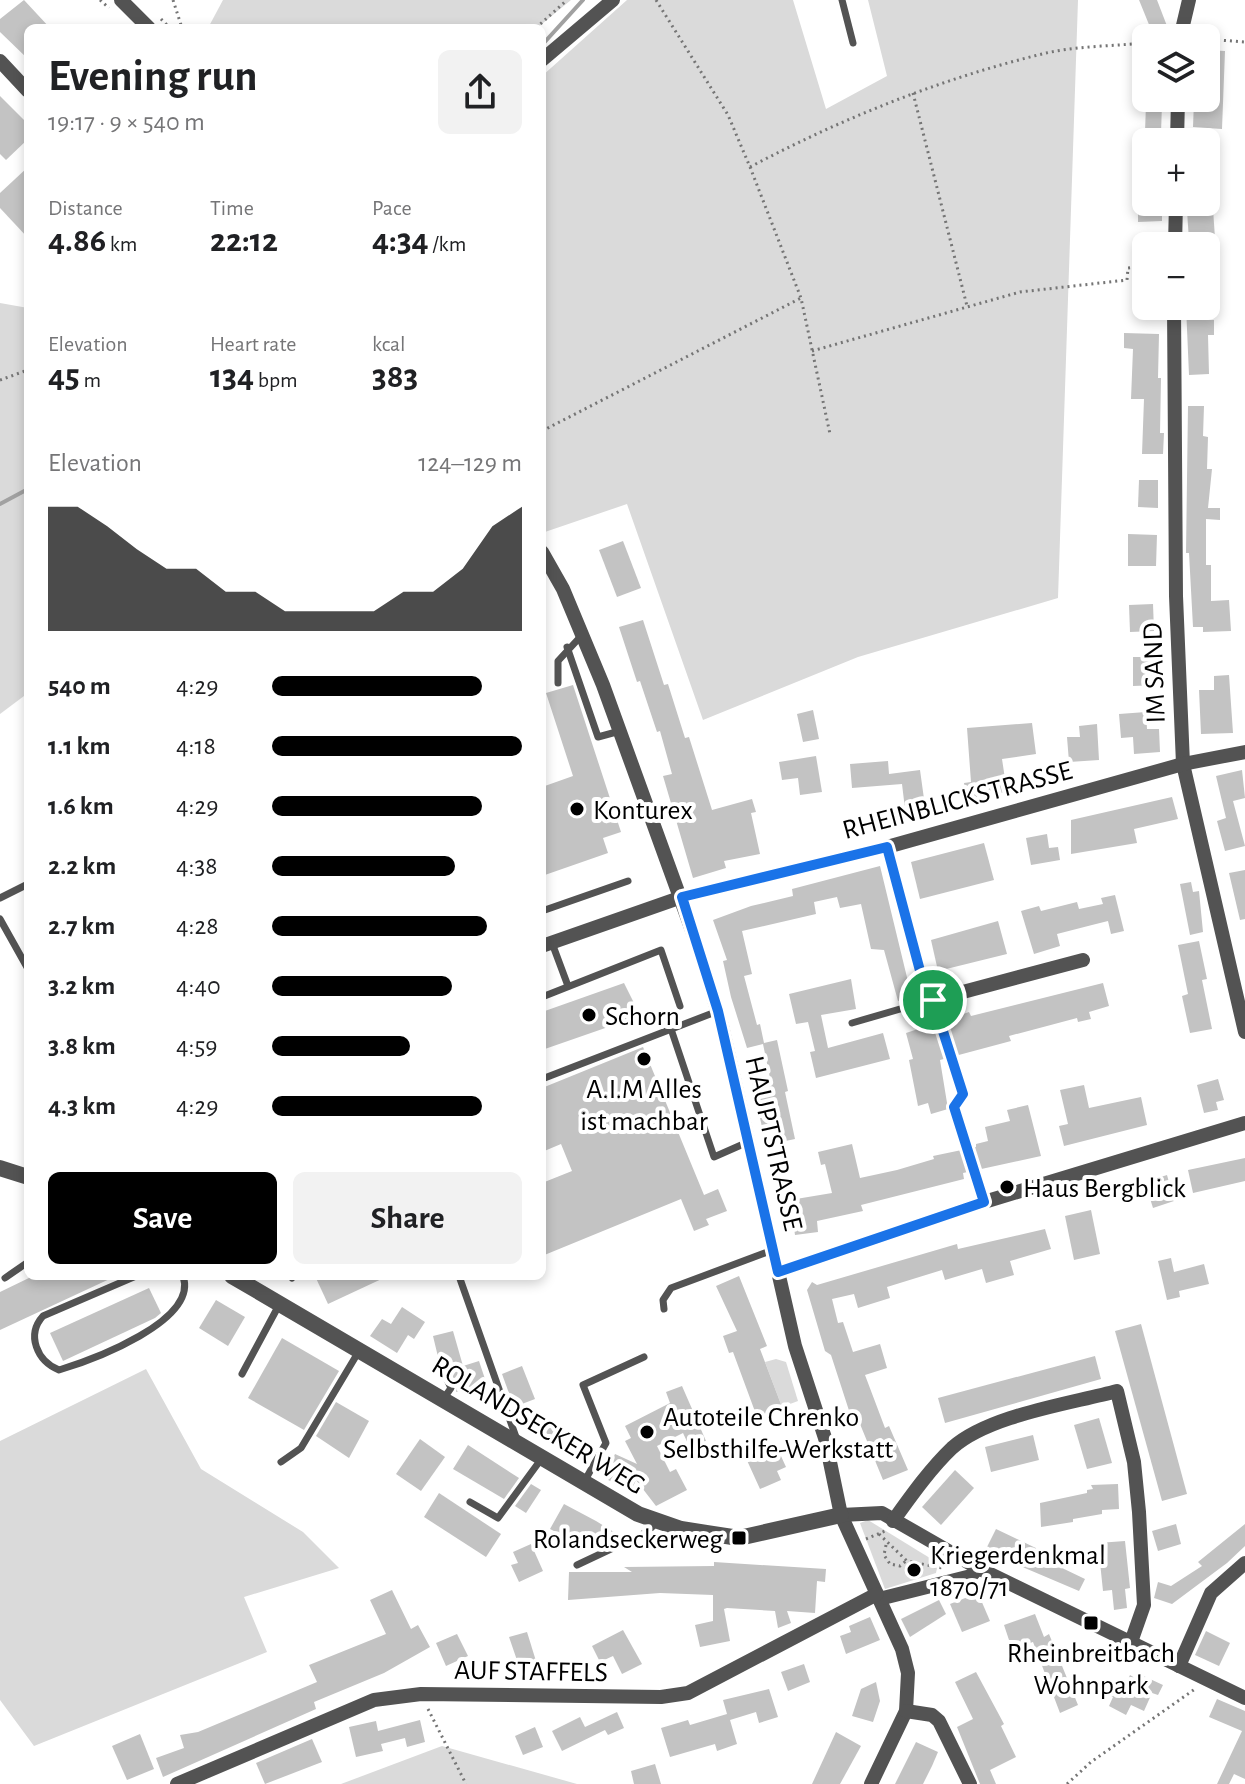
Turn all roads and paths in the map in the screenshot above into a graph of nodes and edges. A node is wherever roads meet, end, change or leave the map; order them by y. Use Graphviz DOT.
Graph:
graph roads {
  1 [pos="121,0"];
  2 [pos="173,0"];
  3 [pos="567,0"];
  4 [pos="613,0"];
  5 [pos="656,0"];
  6 [pos="842,0"];
  7 [pos="1189,0"];
  8 [pos="145,24"];
  9 [pos="181,24"];
  10 [pos="540,24"];
  11 [pos="1183,24"];
  12 [pos="1220,40"];
  13 [pos="1245,42"];
  14 [pos="853,43"];
  15 [pos="1132,44"];
  16 [pos="546,57"];
  17 [pos="0,61"];
  18 [pos="24,87"];
  19 [pos="913,93"];
  20 [pos="750,167"];
  21 [pos="1132,268"];
  22 [pos="801,298"];
  23 [pos="967,306"];
  24 [pos="1174,320"];
  25 [pos="812,351"];
  26 [pos="24,371"];
  27 [pos="0,380"];
  28 [pos="546,429"];
  29 [pos="830,434"];
  30 [pos="546,559"];
  31 [pos="582,635"];
  32 [pos="567,647"];
  33 [pos="558,683"];
  34 [pos="620,731"];
  35 [pos="1245,752"];
  36 [pos="1183,764"];
  37 [pos="887,847"];
  38 [pos="628,881"];
  39 [pos="24,886"];
  40 [pos="682,897"];
  41 [pos="0,898"];
  42 [pos="546,910"];
  43 [pos="0,919"];
  44 [pos="547,944"];
  45 [pos="1083,960"];
  46 [pos="24,962"];
  47 [pos="568,986"];
  48 [pos="546,995"];
  49 [pos="933,1000"];
  50 [pos="680,1006"];
  51 [pos="718,1011"];
  52 [pos="852,1023"];
  53 [pos="671,1029"];
  54 [pos="1245,1032"];
  55 [pos="546,1077"];
  56 [pos="1245,1123"];
  57 [pos="748,1142"];
  58 [pos="0,1168"];
  59 [pos="24,1176"];
  60 [pos="984,1202"];
  61 [pos="773,1250"];
  62 [pos="24,1265"];
  63 [pos="778,1272"];
  64 [pos="5,1278"];
  65 [pos="127,1280"];
  66 [pos="183,1280"];
  67 [pos="239,1280"];
  68 [pos="460,1280"];
  69 [pos="280,1303"];
  70 [pos="664,1309"];
  71 [pos="360,1349"];
  72 [pos="644,1357"];
  73 [pos="442,1369"];
  74 [pos="242,1374"];
  75 [pos="444,1398"];
  76 [pos="518,1443"];
  77 [pos="542,1458"];
  78 [pos="281,1462"];
  79 [pos="583,1484"];
  80 [pos="470,1502"];
  81 [pos="841,1515"];
  82 [pos="658,1521"];
  83 [pos="893,1521"];
  84 [pos="879,1534"];
  85 [pos="886,1545"];
  86 [pos="907,1561"];
  87 [pos="1245,1563"];
  88 [pos="577,1565"];
  89 [pos="978,1568"];
  90 [pos="950,1581"];
  91 [pos="878,1596"];
  92 [pos="1131,1642"];
  93 [pos="1179,1666"];
  94 [pos="421,1694"];
  95 [pos="1185,1697"];
  96 [pos="1245,1698"];
  97 [pos="906,1711"];
  98 [pos="177,1784"];
  99 [pos="466,1784"];
  100 [pos="871,1784"];
  101 [pos="970,1784"];
  102 [pos="1067,1784"];
  1 -- 8 [label="street"];
  2 -- 9 [label="path"];
  3 -- 10 [label="path"];
  4 -- 16 [label="street"];
  5 -- 20 [label="path"];
  6 -- 14 [label="lane"];
  7 -- 11 [label="street"];
  12 -- 13 [label="path"];
  15 -- 19 [label="path"];
  17 -- 18 [label="street"];
  19 -- 20 [label="path"];
  19 -- 23 [label="path"];
  20 -- 22 [label="path"];
  21 -- 23 [label="path"];
  22 -- 25 [label="path"];
  22 -- 28 [label="path"];
  23 -- 25 [label="path"];
  24 -- 36 [label="street, IM SAND"];
  25 -- 29 [label="path"];
  26 -- 27 [label="path"];
  30 -- 31 [label="street, HAUPTSTRASSE"];
  31 -- 32 [label="lane"];
  31 -- 34 [label="street, HAUPTSTRASSE"];
  32 -- 33 [label="lane"];
  32 -- 34 [label="lane"];
  34 -- 40 [label="street, HAUPTSTRASSE"];
  35 -- 36 [label="street, RHEINBLICKSTRASSE"];
  36 -- 37 [label="street, RHEINBLICKSTRASSE"];
  36 -- 54 [label="street, IM SAND"];
  37 -- 40 [label="street, RHEINBLICKSTRASSE"];
  37 -- 49 [label="street"];
  38 -- 42 [label="lane"];
  39 -- 41 [label="lane"];
  40 -- 44 [label="street, RHEINBLICKSTRASSE"];
  40 -- 51 [label="street, HAUPTSTRASSE"];
  43 -- 46 [label="lane"];
  44 -- 47 [label="lane"];
  45 -- 49 [label="street"];
  47 -- 48 [label="lane"];
  47 -- 50 [label="lane"];
  49 -- 52 [label="lane"];
  49 -- 60 [label="path"];
  51 -- 53 [label="lane"];
  51 -- 57 [label="street, HAUPTSTRASSE"];
  53 -- 55 [label="lane"];
  53 -- 57 [label="lane"];
  56 -- 60 [label="street"];
  57 -- 61 [label="street, HAUPTSTRASSE"];
  58 -- 59 [label="street"];
  60 -- 63 [label="street"];
  61 -- 63 [label="street, HAUPTSTRASSE"];
  61 -- 70 [label="lane"];
  62 -- 64 [label="lane"];
  63 -- 81 [label="street, HAUPTSTRASSE"];
  65 -- 66 [label="lane"];
  67 -- 69 [label="street, ROLANDSECKER WEG"];
  68 -- 76 [label="lane"];
  69 -- 71 [label="street, ROLANDSECKER WEG"];
  69 -- 74 [label="lane"];
  71 -- 75 [label="street, ROLANDSECKER WEG"];
  71 -- 78 [label="lane"];
  72 -- 79 [label="lane"];
  73 -- 75 [label="lane"];
  75 -- 76 [label="street, ROLANDSECKER WEG"];
  76 -- 77 [label="street, ROLANDSECKER WEG"];
  77 -- 79 [label="street, ROLANDSECKER WEG"];
  77 -- 80 [label="lane"];
  79 -- 82 [label="street, ROLANDSECKER WEG"];
  81 -- 82 [label="street, ROLANDSECKER WEG"];
  81 -- 83 [label="street"];
  81 -- 91 [label="street, HAUPTSTRASSE"];
  82 -- 88 [label="lane"];
  83 -- 89 [label="street"];
  83 -- 92 [label="street"];
  84 -- 85 [label="path"];
  85 -- 86 [label="path"];
  85 -- 86 [label="path"];
  86 -- 90 [label="path"];
  87 -- 93 [label="street"];
  89 -- 90 [label="street, AUF STAFFELS"];
  89 -- 92 [label="street"];
  90 -- 91 [label="street, AUF STAFFELS"];
  91 -- 94 [label="street, AUF STAFFELS"];
  91 -- 97 [label="street, HAUPTSTRASSE"];
  92 -- 93 [label="street"];
  93 -- 96 [label="street"];
  94 -- 98 [label="street, AUF STAFFELS"];
  94 -- 99 [label="path"];
  95 -- 102 [label="path"];
  97 -- 100 [label="street"];
  97 -- 101 [label="street"];
}
